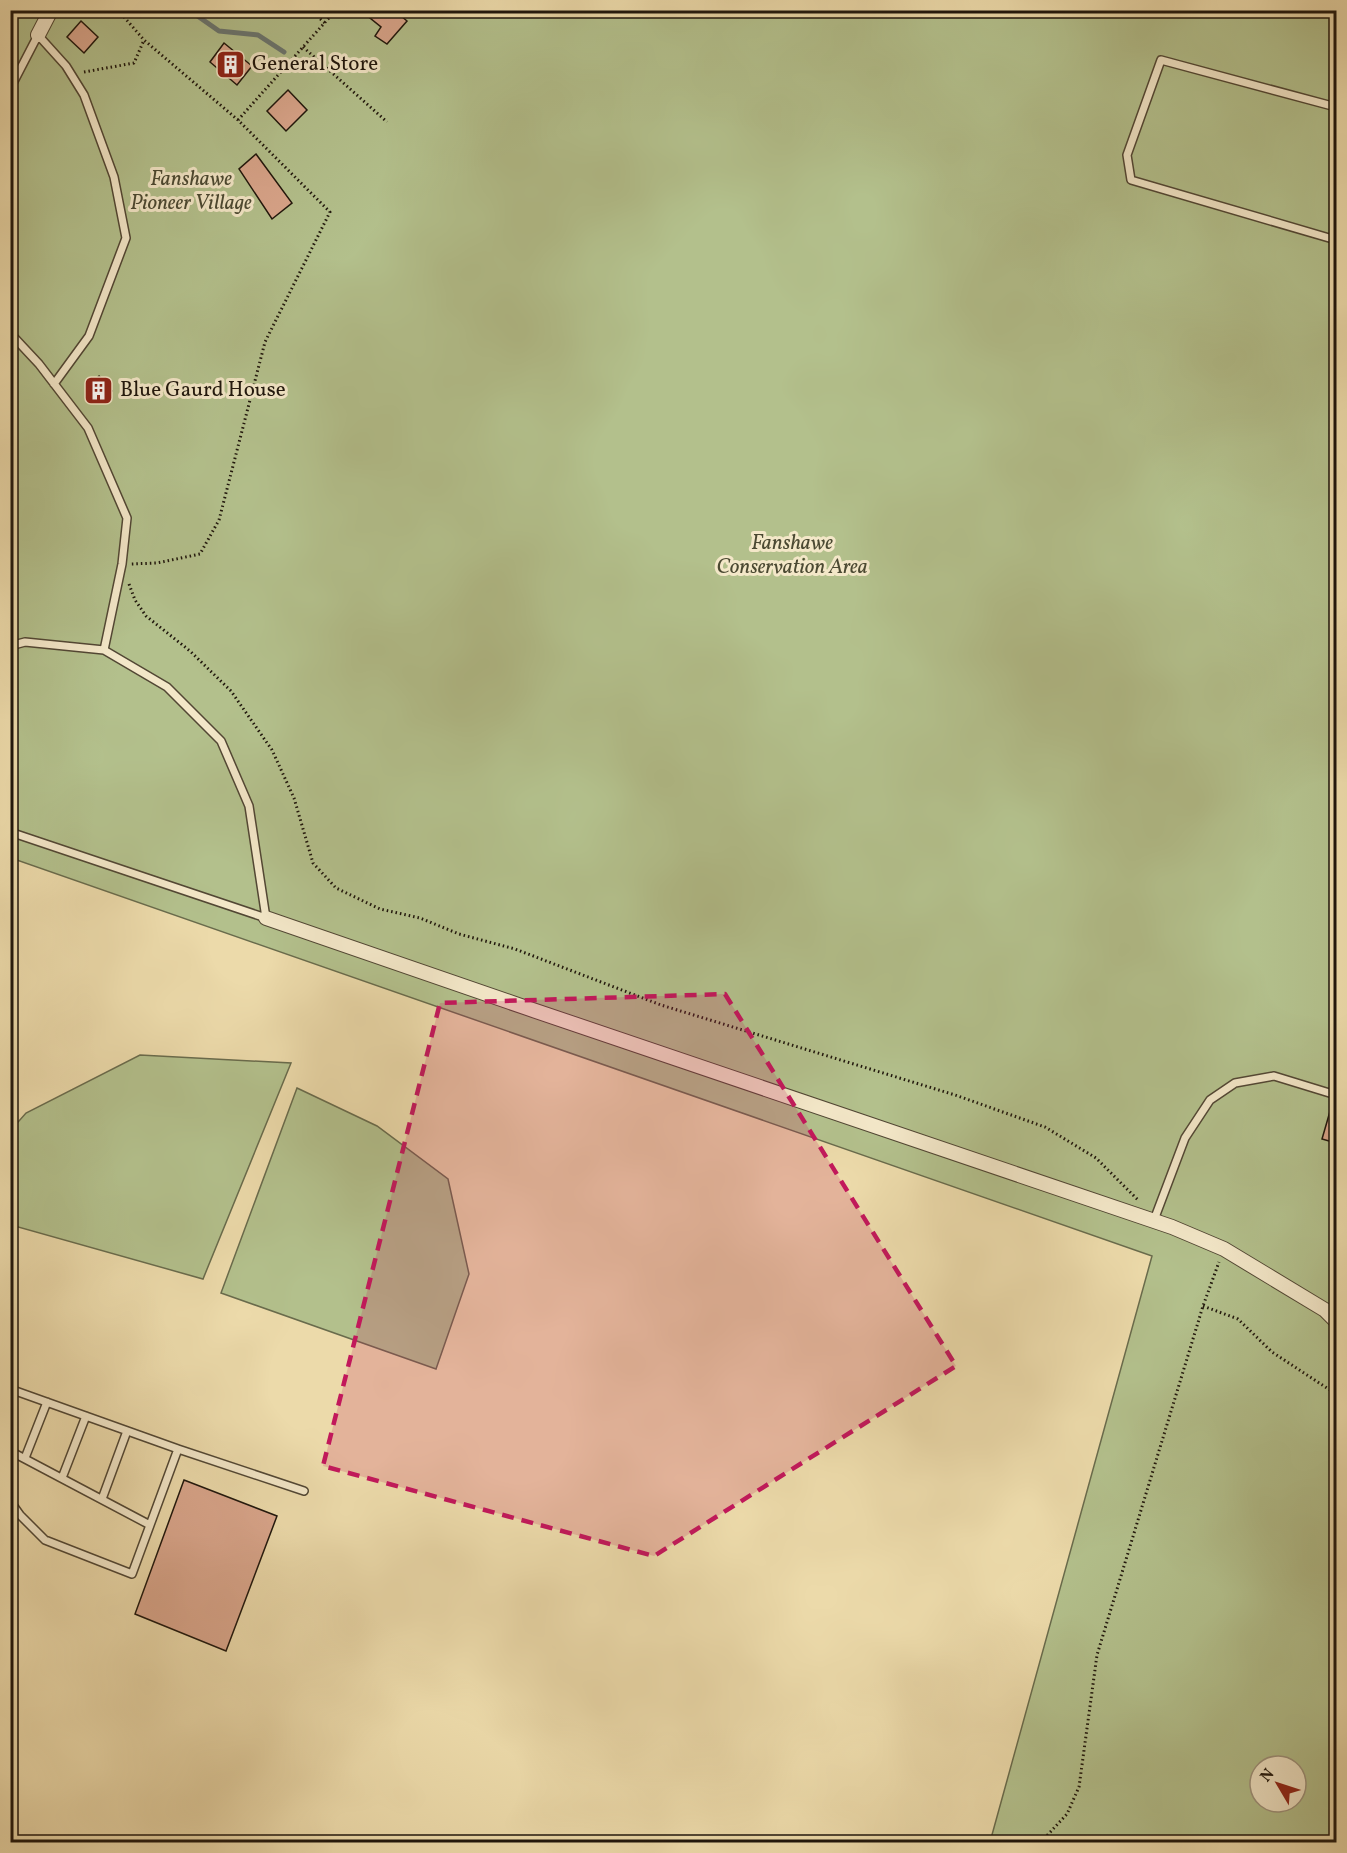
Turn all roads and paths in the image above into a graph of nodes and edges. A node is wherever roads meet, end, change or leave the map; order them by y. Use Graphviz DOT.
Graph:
graph roads {
  1 [pos="51,10"];
  2 [pos="118,10"];
  3 [pos="206,10"];
  4 [pos="211,10"];
  5 [pos="310,10"];
  6 [pos="336,10"];
  7 [pos="325,22"];
  8 [pos="38,35"];
  9 [pos="144,40"];
  10 [pos="303,47"];
  11 [pos="71,74"];
  12 [pos="10,89"];
  13 [pos="1336,107"];
  14 [pos="238,120"];
  15 [pos="387,122"];
  16 [pos="1336,240"];
  17 [pos="10,333"];
  18 [pos="54,384"];
  19 [pos="122,564"];
  20 [pos="10,646"];
  21 [pos="104,650"];
  22 [pos="10,832"];
  23 [pos="267,918"];
  24 [pos="1336,1095"];
  25 [pos="1154,1220"];
  26 [pos="1224,1249"];
  27 [pos="1203,1306"];
  28 [pos="1336,1321"];
  29 [pos="10,1389"];
  30 [pos="1336,1394"];
  31 [pos="47,1402"];
  32 [pos="86,1416"];
  33 [pos="128,1431"];
  34 [pos="178,1449"];
  35 [pos="10,1451"];
  36 [pos="25,1458"];
  37 [pos="62,1478"];
  38 [pos="304,1491"];
  39 [pos="102,1499"];
  40 [pos="10,1502"];
  41 [pos="150,1525"];
  42 [pos="1041,1842"];
  1 -- 8 [label="street"];
  2 -- 9 [label="path"];
  3 -- 4 [label="path"];
  5 -- 7 [label="path"];
  6 -- 7 [label="path"];
  7 -- 10 [label="path"];
  8 -- 11 [label="lane"];
  8 -- 12 [label="lane"];
  9 -- 11 [label="path"];
  9 -- 14 [label="path"];
  10 -- 14 [label="path"];
  10 -- 15 [label="path"];
  11 -- 18 [label="lane"];
  13 -- 16 [label="lane"];
  14 -- 19 [label="path"];
  17 -- 18 [label="lane"];
  18 -- 19 [label="lane"];
  19 -- 21 [label="lane"];
  19 -- 25 [label="path"];
  20 -- 21 [label="lane"];
  21 -- 23 [label="lane"];
  22 -- 23 [label="lane"];
  23 -- 25 [label="street"];
  24 -- 25 [label="lane"];
  25 -- 26 [label="street"];
  26 -- 27 [label="path"];
  26 -- 28 [label="street"];
  27 -- 30 [label="path"];
  27 -- 42 [label="path"];
  29 -- 31 [label="lane"];
  31 -- 32 [label="lane"];
  31 -- 36 [label="lane"];
  32 -- 33 [label="lane"];
  32 -- 37 [label="lane"];
  33 -- 34 [label="lane"];
  33 -- 39 [label="lane"];
  34 -- 38 [label="lane"];
  34 -- 41 [label="lane"];
  35 -- 36 [label="lane"];
  36 -- 37 [label="lane"];
  37 -- 39 [label="lane"];
  39 -- 41 [label="lane"];
  40 -- 41 [label="lane"];
}
